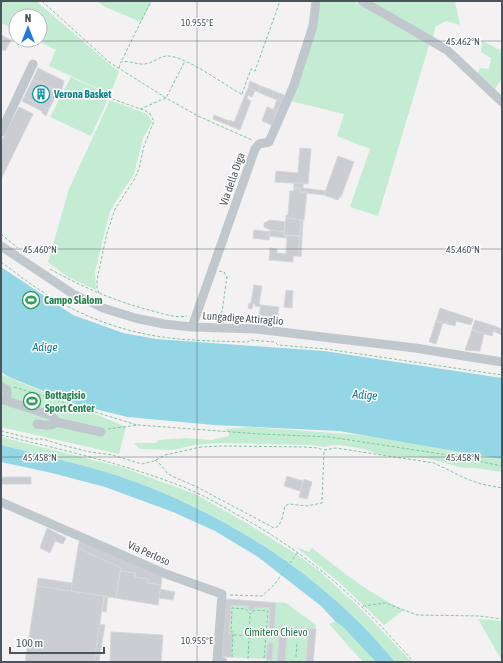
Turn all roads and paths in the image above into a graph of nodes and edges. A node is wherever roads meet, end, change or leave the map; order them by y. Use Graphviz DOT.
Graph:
graph roads {
  1 [pos="4,1"];
  2 [pos="42,1"];
  3 [pos="151,1"];
  4 [pos="280,1"];
  5 [pos="316,1"];
  6 [pos="362,1"];
  7 [pos="1,4"];
  8 [pos="185,61"];
  9 [pos="33,64"];
  10 [pos="119,68"];
  11 [pos="110,98"];
  12 [pos="166,98"];
  13 [pos="502,102"];
  14 [pos="140,109"];
  15 [pos="1,132"];
  16 [pos="259,144"];
  17 [pos="1,246"];
  18 [pos="49,268"];
  19 [pos="213,269"];
  20 [pos="99,293"];
  21 [pos="190,314"];
  22 [pos="221,319"];
  23 [pos="192,327"];
  24 [pos="502,362"];
  25 [pos="5,385"];
  26 [pos="4,400"];
  27 [pos="56,422"];
  28 [pos="37,424"];
  29 [pos="138,425"];
  30 [pos="113,428"];
  31 [pos="1,431"];
  32 [pos="101,432"];
  33 [pos="1,435"];
  34 [pos="324,450"];
  35 [pos="155,460"];
  36 [pos="502,466"];
  37 [pos="502,488"];
  38 [pos="1,502"];
  39 [pos="298,552"];
  40 [pos="222,594"];
  41 [pos="362,606"];
  42 [pos="250,614"];
  43 [pos="502,619"];
  44 [pos="233,635"];
  45 [pos="249,636"];
  46 [pos="266,637"];
  47 [pos="297,642"];
  48 [pos="232,657"];
  49 [pos="296,657"];
  50 [pos="248,659"];
  51 [pos="264,660"];
  52 [pos="223,662"];
  53 [pos="414,662"];
  1 -- 7 [label="path"];
  2 -- 10 [label="path"];
  3 -- 10 [label="path"];
  4 -- 8 [label="path"];
  5 -- 16 [label="street, Via della Diga"];
  6 -- 13 [label="street"];
  8 -- 10 [label="path"];
  8 -- 12 [label="path"];
  9 -- 15 [label="street"];
  10 -- 12 [label="path"];
  11 -- 14 [label="path"];
  12 -- 14 [label="path"];
  12 -- 16 [label="path"];
  14 -- 20 [label="path"];
  16 -- 19 [label="street, Via della Diga"];
  17 -- 23 [label="street, Lungadige Attiraglio"];
  18 -- 20 [label="path"];
  19 -- 22 [label="path"];
  19 -- 23 [label="street, Via della Diga"];
  20 -- 21 [label="path"];
  23 -- 24 [label="street, Lungadige Attiraglio"];
  25 -- 26 [label="street"];
  25 -- 29 [label="path"];
  26 -- 27 [label="street"];
  27 -- 28 [label="street"];
  27 -- 32 [label="street"];
  29 -- 30 [label="path"];
  29 -- 36 [label="path"];
  31 -- 35 [label="path"];
  33 -- 39 [label="path"];
  34 -- 35 [label="path"];
  34 -- 35 [label="path"];
  34 -- 37 [label="path"];
  38 -- 40 [label="street, Via Perloso"];
  39 -- 40 [label="path"];
  39 -- 41 [label="path"];
  40 -- 52 [label="street"];
  41 -- 43 [label="path"];
  41 -- 53 [label="path"];
  42 -- 44 [label="path"];
  42 -- 45 [label="path"];
  42 -- 46 [label="path"];
  44 -- 45 [label="path"];
  44 -- 48 [label="path"];
  45 -- 46 [label="path"];
  45 -- 50 [label="path"];
  46 -- 51 [label="path"];
  47 -- 49 [label="path"];
}
